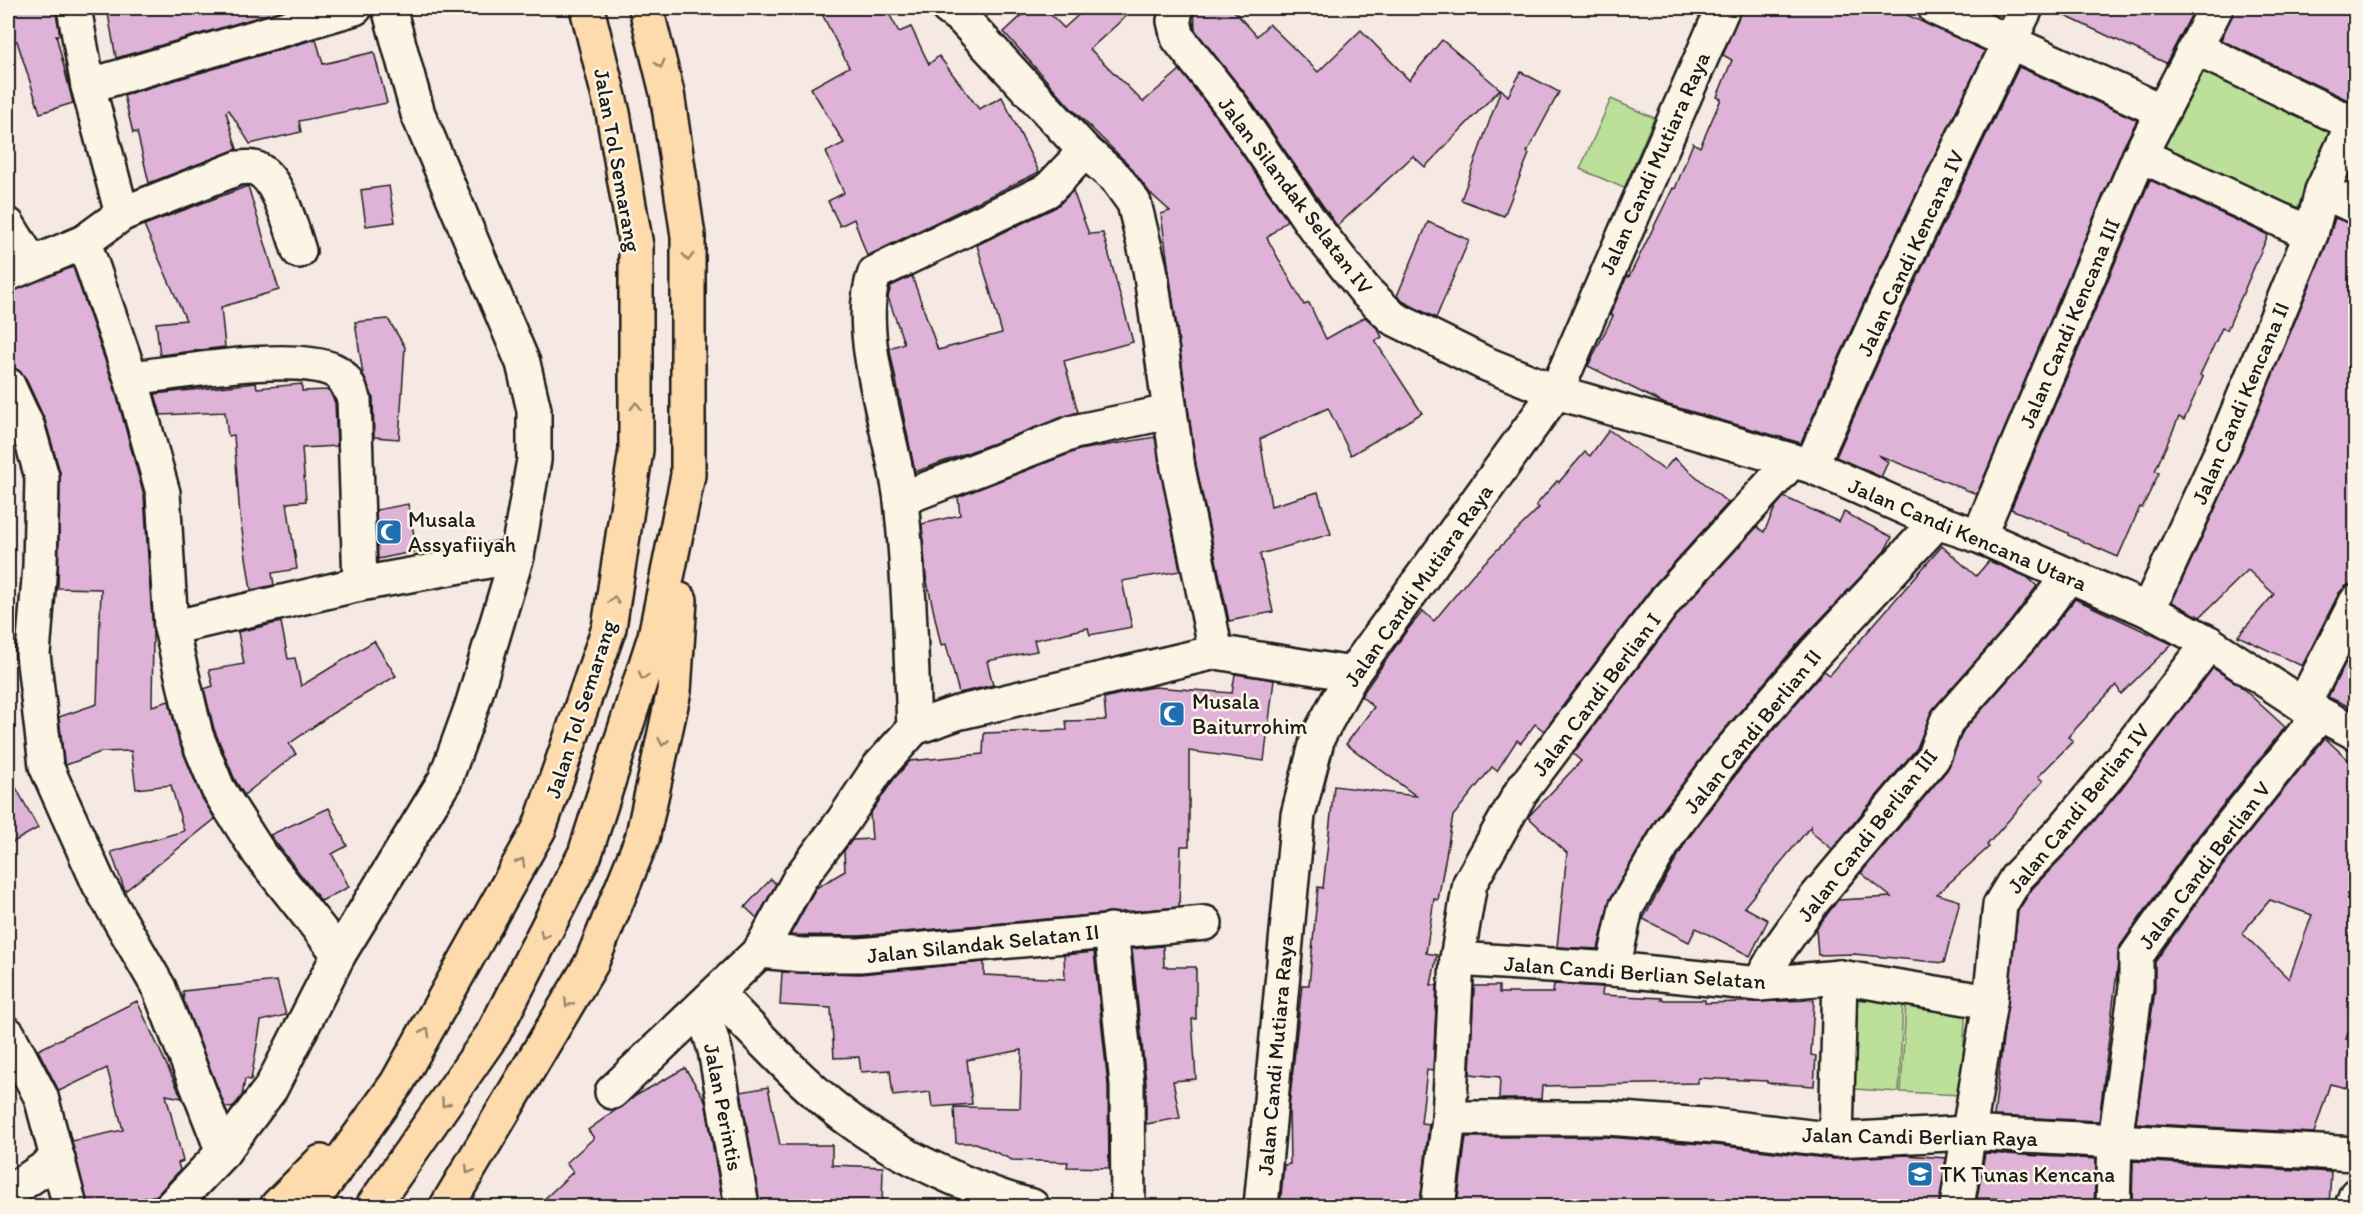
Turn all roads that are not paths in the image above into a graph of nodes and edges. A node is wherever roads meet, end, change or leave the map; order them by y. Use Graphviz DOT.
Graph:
graph roads {
  1 [pos="74,8"];
  2 [pos="356,8"];
  3 [pos="389,8"];
  4 [pos="587,8"];
  5 [pos="646,8"];
  6 [pos="1176,8"];
  7 [pos="1723,8"];
  8 [pos="1935,8"];
  9 [pos="1983,8"];
  10 [pos="2216,8"];
  11 [pos="962,11"];
  12 [pos="2018,24"];
  13 [pos="2195,48"];
  14 [pos="88,86"];
  15 [pos="2166,102"];
  16 [pos="2354,120"];
  17 [pos="1085,151"];
  18 [pos="2140,155"];
  19 [pos="2336,183"];
  20 [pos="2355,207"];
  21 [pos="122,214"];
  22 [pos="8,225"];
  23 [pos="2311,234"];
  24 [pos="84,242"];
  25 [pos="299,251"];
  26 [pos="19,268"];
  27 [pos="131,378"];
  28 [pos="8,386"];
  29 [pos="1556,392"];
  30 [pos="1169,412"];
  31 [pos="1802,464"];
  32 [pos="688,475"];
  33 [pos="901,499"];
  34 [pos="1937,522"];
  35 [pos="1979,536"];
  36 [pos="517,556"];
  37 [pos="2068,577"];
  38 [pos="360,584"];
  39 [pos="2355,602"];
  40 [pos="2148,610"];
  41 [pos="171,628"];
  42 [pos="2209,644"];
  43 [pos="1216,652"];
  44 [pos="1352,674"];
  45 [pos="2312,710"];
  46 [pos="914,728"];
  47 [pos="2355,733"];
  48 [pos="1205,923"];
  49 [pos="1111,930"];
  50 [pos="760,951"];
  51 [pos="339,954"];
  52 [pos="1457,959"];
  53 [pos="1613,969"];
  54 [pos="1840,977"];
  55 [pos="1760,984"];
  56 [pos="709,1001"];
  57 [pos="1990,1002"];
  58 [pos="8,1034"];
  59 [pos="397,1083"];
  60 [pos="612,1092"];
  61 [pos="1449,1118"];
  62 [pos="1968,1133"];
  63 [pos="1836,1140"];
  64 [pos="2115,1140"];
  65 [pos="223,1152"];
  66 [pos="2355,1154"];
  67 [pos="58,1159"];
  68 [pos="8,1193"];
  69 [pos="2355,1195"];
  70 [pos="70,1206"];
  71 [pos="172,1206"];
  72 [pos="278,1206"];
  73 [pos="309,1206"];
  74 [pos="374,1206"];
  75 [pos="447,1206"];
  76 [pos="742,1206"];
  77 [pos="1032,1206"];
  78 [pos="1128,1206"];
  79 [pos="1261,1206"];
  80 [pos="1438,1206"];
  81 [pos="1957,1206"];
  82 [pos="2113,1206"];
  83 [pos="2352,1206"];
  1 -- 14 [label="street"];
  2 -- 14 [label="street"];
  3 -- 36 [label="street"];
  59 -- 4 [label="highway, Jalan Tol Semarang, one-way"];
  5 -- 32 [label="highway, one-way"];
  6 -- 29 [label="street, Jalan Silandak Selatan IV"];
  7 -- 29 [label="street, Jalan Candi Mutiara Raya"];
  8 -- 12 [label="street"];
  9 -- 12 [label="street"];
  10 -- 13 [label="street, Jalan Candi Kencana III"];
  11 -- 17 [label="street"];
  12 -- 15 [label="street"];
  12 -- 31 [label="street, Jalan Candi Kencana IV"];
  13 -- 15 [label="street, Jalan Candi Kencana III"];
  13 -- 16 [label="street"];
  14 -- 21 [label="street"];
  15 -- 18 [label="street, Jalan Candi Kencana III"];
  16 -- 19 [label="street, Jalan Candi Kencana II"];
  17 -- 30 [label="street"];
  17 -- 33 [label="street"];
  18 -- 23 [label="street"];
  18 -- 35 [label="street, Jalan Candi Kencana III"];
  19 -- 20 [label="street"];
  19 -- 23 [label="street, Jalan Candi Kencana II"];
  21 -- 24 [label="street"];
  21 -- 25 [label="street"];
  22 -- 26 [label="street"];
  23 -- 40 [label="street, Jalan Candi Kencana II"];
  24 -- 26 [label="street"];
  24 -- 27 [label="street"];
  27 -- 38 [label="street"];
  27 -- 41 [label="street"];
  28 -- 65 [label="street"];
  29 -- 31 [label="street, Jalan Candi Kencana Utara"];
  29 -- 44 [label="street, Jalan Candi Mutiara Raya"];
  30 -- 33 [label="street"];
  30 -- 43 [label="street"];
  31 -- 34 [label="street, Jalan Candi Kencana Utara"];
  31 -- 52 [label="street, Jalan Candi Berlian I"];
  32 -- 74 [label="highway, one-way"];
  32 -- 75 [label="highway, one-way"];
  33 -- 46 [label="street"];
  34 -- 35 [label="street, Jalan Candi Kencana Utara"];
  34 -- 53 [label="street, Jalan Candi Berlian II"];
  35 -- 37 [label="street, Jalan Candi Kencana Utara"];
  36 -- 38 [label="street"];
  36 -- 51 [label="street"];
  37 -- 40 [label="street, Jalan Candi Kencana Utara"];
  37 -- 55 [label="street, Jalan Candi Berlian III"];
  38 -- 41 [label="street"];
  39 -- 45 [label="street, Jalan Candi Berlian V"];
  40 -- 42 [label="street, Jalan Candi Kencana Utara"];
  41 -- 51 [label="street"];
  42 -- 45 [label="street, Jalan Candi Kencana Utara"];
  42 -- 57 [label="street, Jalan Candi Berlian IV"];
  43 -- 44 [label="street"];
  43 -- 46 [label="street"];
  44 -- 79 [label="street, Jalan Candi Mutiara Raya"];
  45 -- 47 [label="street, Jalan Candi Kencana Utara"];
  45 -- 64 [label="street, Jalan Candi Berlian V"];
  46 -- 50 [label="street"];
  48 -- 49 [label="street, Jalan Silandak Selatan II"];
  49 -- 50 [label="street, Jalan Silandak Selatan II"];
  49 -- 78 [label="street"];
  50 -- 56 [label="street"];
  51 -- 65 [label="street"];
  52 -- 53 [label="street, Jalan Candi Berlian Selatan"];
  52 -- 61 [label="street, Jalan Candi Berlian I"];
  53 -- 55 [label="street, Jalan Candi Berlian Selatan"];
  54 -- 55 [label="street, Jalan Candi Berlian Selatan"];
  54 -- 57 [label="street, Jalan Candi Berlian Selatan"];
  54 -- 63 [label="street"];
  56 -- 60 [label="street"];
  56 -- 76 [label="street, Jalan Perintis"];
  56 -- 77 [label="street"];
  57 -- 62 [label="street, Jalan Candi Berlian IV"];
  58 -- 67 [label="street"];
  59 -- 72 [label="highway"];
  59 -- 73 [label="highway, Jalan Tol Semarang"];
  61 -- 63 [label="street, Jalan Candi Berlian Raya"];
  61 -- 80 [label="street, Jalan Candi Berlian I"];
  62 -- 63 [label="street, Jalan Candi Berlian Raya"];
  62 -- 64 [label="street, Jalan Candi Berlian Raya"];
  62 -- 81 [label="street, Jalan Candi Berlian IV"];
  64 -- 66 [label="street, Jalan Candi Berlian Raya"];
  64 -- 82 [label="street, Jalan Candi Berlian V"];
  65 -- 71 [label="street"];
  67 -- 68 [label="street"];
  67 -- 70 [label="street"];
  69 -- 83 [label="street"];
}
